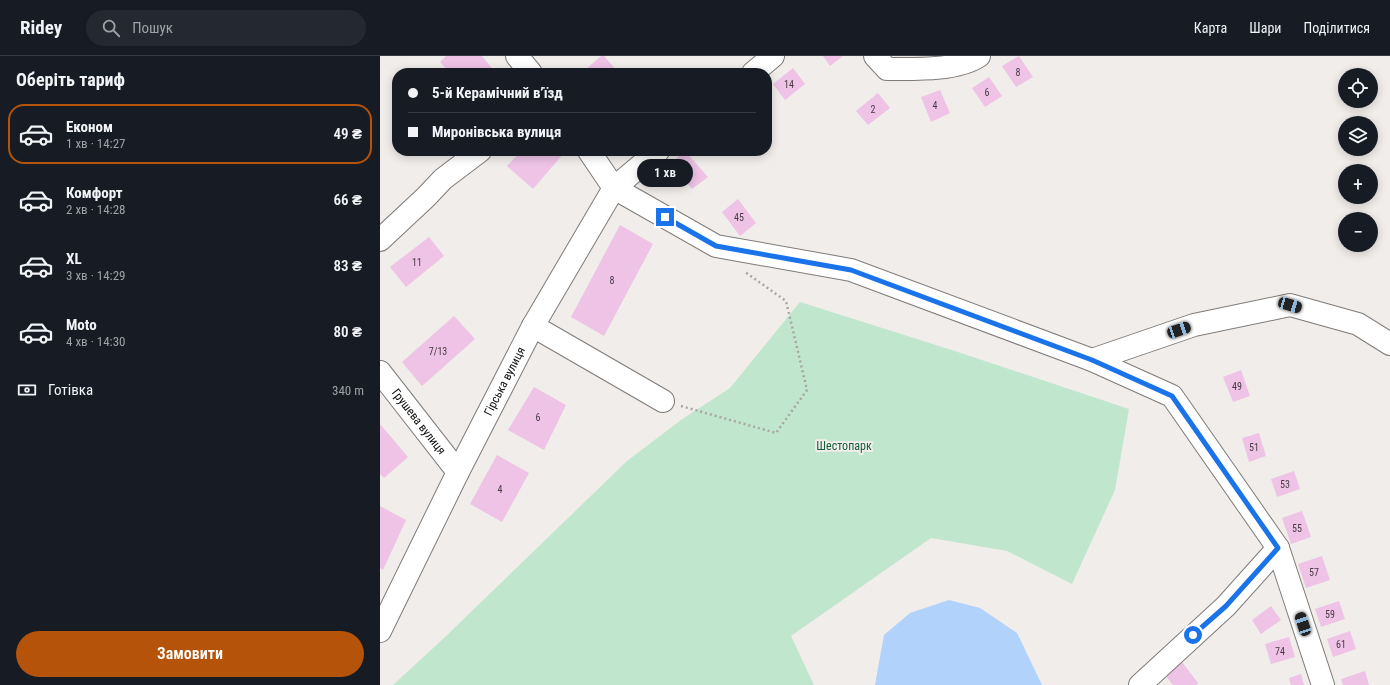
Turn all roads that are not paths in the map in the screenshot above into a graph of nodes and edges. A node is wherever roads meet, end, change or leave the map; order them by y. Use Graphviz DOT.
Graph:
graph roads {
  1 [pos="517,56"];
  2 [pos="773,56"];
  3 [pos="875,56"];
  4 [pos="979,56"];
  5 [pos="527,68"];
  6 [pos="759,68"];
  7 [pos="473,156"];
  8 [pos="592,156"];
  9 [pos="652,156"];
  10 [pos="614,188"];
  11 [pos="380,240"];
  12 [pos="533,326"];
  13 [pos="1390,344"];
  14 [pos="1092,360"];
  15 [pos="380,372"];
  16 [pos="663,401"];
  17 [pos="458,472"];
  18 [pos="1278,548"];
  19 [pos="380,631"];
  20 [pos="1140,685"];
  21 [pos="1323,685"];
  1 -- 5 [label="street"];
  2 -- 6 [label="street"];
  3 -- 4 [label="street"];
  7 -- 11 [label="street"];
  8 -- 10 [label="street"];
  9 -- 10 [label="street, Гірська вулиця"];
  10 -- 12 [label="street, Гірська вулиця"];
  10 -- 14 [label="street"];
  12 -- 16 [label="street"];
  12 -- 17 [label="street, Гірська вулиця"];
  13 -- 14 [label="street"];
  14 -- 18 [label="street"];
  15 -- 17 [label="street, Грушева вулиця"];
  17 -- 19 [label="street, Гірська вулиця"];
  18 -- 20 [label="street"];
  18 -- 21 [label="street"];
}
